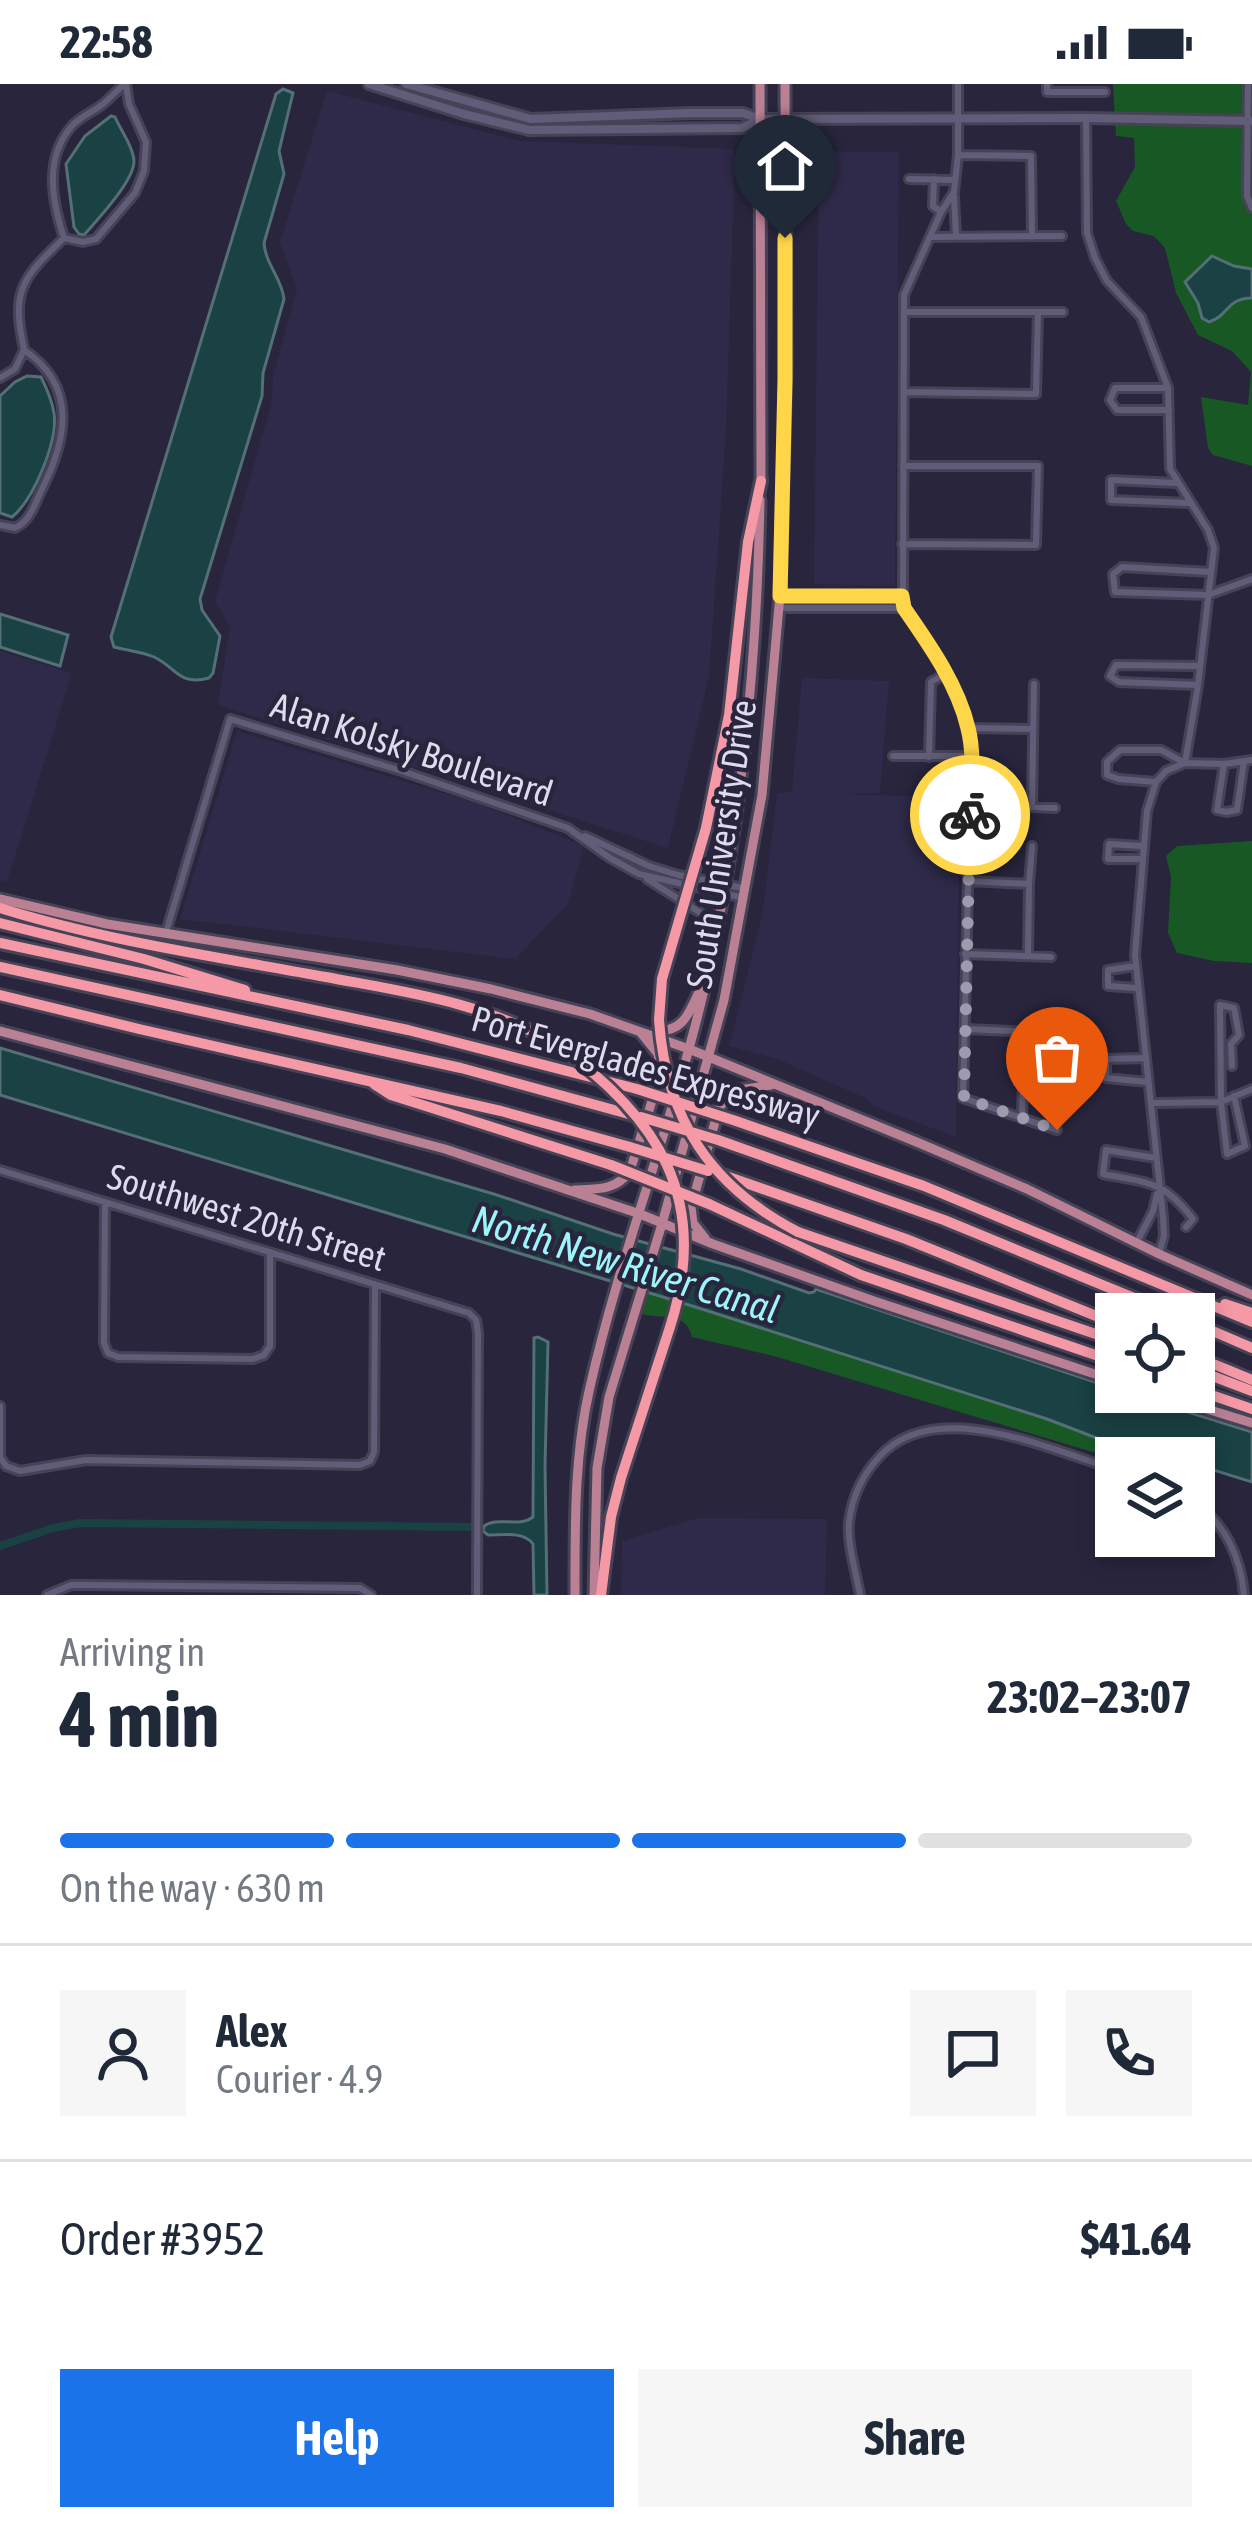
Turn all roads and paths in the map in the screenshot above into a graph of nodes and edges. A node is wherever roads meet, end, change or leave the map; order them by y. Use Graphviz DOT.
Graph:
graph roads {
  1 [pos="125,84"];
  2 [pos="369,84"];
  3 [pos="406,84"];
  4 [pos="760,84"];
  5 [pos="784,84"];
  6 [pos="958,84"];
  7 [pos="1048,84"];
  8 [pos="1248,84"];
  9 [pos="427,90"];
  10 [pos="1105,92"];
  11 [pos="424,101"];
  12 [pos="464,114"];
  13 [pos="508,114"];
  14 [pos="1086,118"];
  15 [pos="760,119"];
  16 [pos="958,119"];
  17 [pos="784,120"];
  18 [pos="1250,121"];
  19 [pos="958,155"];
  20 [pos="909,179"];
  21 [pos="934,179"];
  22 [pos="955,180"];
  23 [pos="954,192"];
  24 [pos="1252,208"];
  25 [pos="941,212"];
  26 [pos="956,236"];
  27 [pos="1032,236"];
  28 [pos="1062,236"];
  29 [pos="930,237"];
  30 [pos="64,238"];
  31 [pos="904,312"];
  32 [pos="1063,312"];
  33 [pos="1038,313"];
  34 [pos="24,350"];
  35 [pos="0,378"];
  36 [pos="1168,388"];
  37 [pos="904,392"];
  38 [pos="1169,410"];
  39 [pos="902,466"];
  40 [pos="760,481"];
  41 [pos="1177,483"];
  42 [pos="1192,503"];
  43 [pos="0,525"];
  44 [pos="902,544"];
  45 [pos="1210,572"];
  46 [pos="1252,579"];
  47 [pos="902,596"];
  48 [pos="1208,596"];
  49 [pos="779,602"];
  50 [pos="904,608"];
  51 [pos="1200,666"];
  52 [pos="944,674"];
  53 [pos="1034,684"];
  54 [pos="1198,685"];
  55 [pos="968,728"];
  56 [pos="1033,729"];
  57 [pos="893,756"];
  58 [pos="971,756"];
  59 [pos="929,757"];
  60 [pos="1248,760"];
  61 [pos="1185,763"];
  62 [pos="1224,764"];
  63 [pos="1156,782"];
  64 [pos="970,804"];
  65 [pos="1032,807"];
  66 [pos="1055,808"];
  67 [pos="576,833"];
  68 [pos="1031,846"];
  69 [pos="1143,846"];
  70 [pos="1141,859"];
  71 [pos="639,874"];
  72 [pos="968,881"];
  73 [pos="1029,884"];
  74 [pos="724,889"];
  75 [pos="745,893"];
  76 [pos="0,904"];
  77 [pos="0,923"];
  78 [pos="165,934"];
  79 [pos="715,935"];
  80 [pos="0,943"];
  81 [pos="965,954"];
  82 [pos="1028,956"];
  83 [pos="1051,957"];
  84 [pos="1136,966"];
  85 [pos="0,967"];
  86 [pos="707,976"];
  87 [pos="1138,988"];
  88 [pos="0,995"];
  89 [pos="318,1011"];
  90 [pos="966,1029"];
  91 [pos="0,1031"];
  92 [pos="639,1031"];
  93 [pos="1024,1032"];
  94 [pos="1055,1033"];
  95 [pos="689,1049"];
  96 [pos="710,1058"];
  97 [pos="1146,1058"];
  98 [pos="1232,1066"];
  99 [pos="366,1079"];
  100 [pos="1148,1082"];
  101 [pos="776,1084"];
  102 [pos="1252,1089"];
  103 [pos="1234,1096"];
  104 [pos="1152,1102"];
  105 [pos="1221,1102"];
  106 [pos="1022,1119"];
  107 [pos="1057,1130"];
  108 [pos="1156,1159"];
  109 [pos="0,1170"];
  110 [pos="1158,1184"];
  111 [pos="569,1191"];
  112 [pos="105,1202"];
  113 [pos="640,1214"];
  114 [pos="662,1224"];
  115 [pos="1186,1227"];
  116 [pos="1136,1243"];
  117 [pos="713,1244"];
  118 [pos="270,1253"];
  119 [pos="1160,1254"];
  120 [pos="375,1285"];
  121 [pos="1122,1293"];
  122 [pos="1252,1294"];
  123 [pos="1095,1316"];
  124 [pos="1252,1317"];
  125 [pos="1215,1332"];
  126 [pos="1095,1334"];
  127 [pos="1252,1348"];
  128 [pos="1095,1355"];
  129 [pos="1215,1365"];
  130 [pos="1095,1374"];
  131 [pos="1215,1377"];
  132 [pos="1252,1380"];
  133 [pos="1252,1391"];
  134 [pos="1215,1396"];
  135 [pos="0,1406"];
  136 [pos="1252,1409"];
  137 [pos="1215,1412"];
  138 [pos="1252,1423"];
  139 [pos="1095,1464"];
  140 [pos="1215,1516"];
  141 [pos="370,1593"];
  142 [pos="47,1595"];
  143 [pos="477,1595"];
  144 [pos="575,1595"];
  145 [pos="597,1595"];
  146 [pos="860,1595"];
  147 [pos="1244,1595"];
  1 -- 30 [label="street"];
  1 -- 30 [label="street"];
  2 -- 11 [label="street"];
  3 -- 9 [label="street"];
  4 -- 15 [label="main road, South University Drive"];
  5 -- 17 [label="main road, South University Drive"];
  6 -- 16 [label="street"];
  7 -- 10 [label="street"];
  8 -- 18 [label="street"];
  9 -- 11 [label="street"];
  9 -- 13 [label="street"];
  11 -- 12 [label="street"];
  12 -- 13 [label="street"];
  12 -- 15 [label="street"];
  13 -- 15 [label="street"];
  14 -- 16 [label="street"];
  14 -- 18 [label="street"];
  14 -- 36 [label="street"];
  15 -- 17 [label="street"];
  15 -- 40 [label="main road, South University Drive"];
  16 -- 17 [label="street"];
  16 -- 19 [label="street"];
  17 -- 49 [label="main road, South University Drive"];
  18 -- 24 [label="street"];
  19 -- 22 [label="street"];
  19 -- 27 [label="street"];
  20 -- 21 [label="street"];
  21 -- 22 [label="street"];
  21 -- 25 [label="street"];
  22 -- 23 [label="street"];
  23 -- 25 [label="street"];
  23 -- 26 [label="street"];
  25 -- 29 [label="street"];
  26 -- 27 [label="street"];
  26 -- 29 [label="street"];
  27 -- 28 [label="street"];
  29 -- 31 [label="street"];
  30 -- 34 [label="street"];
  31 -- 33 [label="street"];
  31 -- 37 [label="street"];
  32 -- 33 [label="street"];
  33 -- 37 [label="street"];
  34 -- 35 [label="street"];
  34 -- 43 [label="street"];
  36 -- 38 [label="street"];
  36 -- 38 [label="street"];
  37 -- 39 [label="street"];
  38 -- 41 [label="street"];
  39 -- 44 [label="street"];
  39 -- 44 [label="street"];
  40 -- 74 [label="main road, South University Drive"];
  40 -- 126 [label="highway, bridge"];
  41 -- 42 [label="street"];
  41 -- 42 [label="street"];
  42 -- 45 [label="street"];
  44 -- 47 [label="street"];
  45 -- 48 [label="street"];
  45 -- 48 [label="street"];
  46 -- 48 [label="street"];
  47 -- 49 [label="street"];
  47 -- 50 [label="street"];
  48 -- 51 [label="street"];
  49 -- 50 [label="street"];
  49 -- 75 [label="main road, South University Drive"];
  50 -- 52 [label="street"];
  51 -- 54 [label="street"];
  51 -- 54 [label="street"];
  52 -- 55 [label="street"];
  52 -- 59 [label="street"];
  53 -- 56 [label="street"];
  54 -- 61 [label="street"];
  55 -- 56 [label="street"];
  55 -- 58 [label="street"];
  56 -- 65 [label="street"];
  57 -- 59 [label="street"];
  58 -- 59 [label="street"];
  58 -- 64 [label="street"];
  60 -- 62 [label="street"];
  60 -- 62 [label="street"];
  61 -- 62 [label="street"];
  61 -- 63 [label="street"];
  61 -- 63 [label="street"];
  63 -- 69 [label="street"];
  64 -- 65 [label="street"];
  64 -- 72 [label="street"];
  65 -- 66 [label="street"];
  67 -- 71 [label="street, Alan Kolsky Boulevard"];
  67 -- 74 [label="street, Alan Kolsky Boulevard"];
  67 -- 78 [label="street, Alan Kolsky Boulevard"];
  68 -- 73 [label="street"];
  69 -- 70 [label="street"];
  69 -- 70 [label="street"];
  70 -- 84 [label="street"];
  71 -- 74 [label="street, Alan Kolsky Boulevard"];
  71 -- 79 [label="street"];
  72 -- 73 [label="street"];
  72 -- 81 [label="street"];
  73 -- 82 [label="street"];
  74 -- 75 [label="street, Alan Kolsky Boulevard"];
  74 -- 79 [label="main road, South University Drive"];
  75 -- 96 [label="main road, South University Drive"];
  76 -- 78 [label="main road"];
  76 -- 145 [label="highway, bridge"];
  77 -- 89 [label="highway"];
  78 -- 92 [label="main road"];
  79 -- 86 [label="main road, South University Drive"];
  80 -- 89 [label="highway, Port Everglades Expressway"];
  81 -- 82 [label="street"];
  81 -- 90 [label="street"];
  82 -- 83 [label="street"];
  84 -- 87 [label="street"];
  84 -- 87 [label="street"];
  85 -- 121 [label="highway, bridge"];
  86 -- 92 [label="main road"];
  86 -- 95 [label="main road, South University Drive"];
  87 -- 97 [label="street"];
  88 -- 99 [label="highway"];
  89 -- 124 [label="highway, Port Everglades Expressway, bridge"];
  90 -- 93 [label="street"];
  90 -- 106 [label="street"];
  91 -- 111 [label="main road"];
  92 -- 95 [label="main road"];
  92 -- 111 [label="main road"];
  93 -- 94 [label="street"];
  93 -- 106 [label="street"];
  95 -- 96 [label="main road"];
  95 -- 113 [label="main road, South University Drive"];
  96 -- 101 [label="main road"];
  96 -- 114 [label="main road, South University Drive"];
  97 -- 100 [label="street"];
  97 -- 100 [label="street"];
  98 -- 105 [label="street"];
  99 -- 123 [label="highway, bridge"];
  99 -- 128 [label="highway, bridge"];
  100 -- 104 [label="street"];
  101 -- 116 [label="main road"];
  101 -- 117 [label="main road"];
  102 -- 103 [label="street"];
  103 -- 105 [label="street"];
  103 -- 105 [label="street"];
  104 -- 105 [label="street"];
  104 -- 108 [label="street"];
  106 -- 107 [label="street"];
  108 -- 110 [label="street"];
  108 -- 110 [label="street"];
  109 -- 112 [label="street, Southwest 20th Street"];
  110 -- 115 [label="street"];
  110 -- 116 [label="street"];
  110 -- 119 [label="street"];
  111 -- 113 [label="main road"];
  112 -- 118 [label="street, Southwest 20th Street"];
  112 -- 118 [label="street"];
  113 -- 114 [label="main road"];
  113 -- 144 [label="main road, South University Drive"];
  114 -- 117 [label="main road"];
  114 -- 145 [label="main road, South University Drive"];
  116 -- 119 [label="main road"];
  117 -- 130 [label="main road"];
  118 -- 120 [label="street, Southwest 20th Street"];
  119 -- 122 [label="main road"];
  120 -- 135 [label="street"];
  120 -- 143 [label="street, Southwest 20th Street"];
  125 -- 127 [label="highway"];
  129 -- 132 [label="highway"];
  131 -- 133 [label="highway"];
  134 -- 136 [label="highway"];
  137 -- 138 [label="main road"];
  139 -- 146 [label="street"];
  140 -- 147 [label="street"];
  141 -- 142 [label="street"];
}
